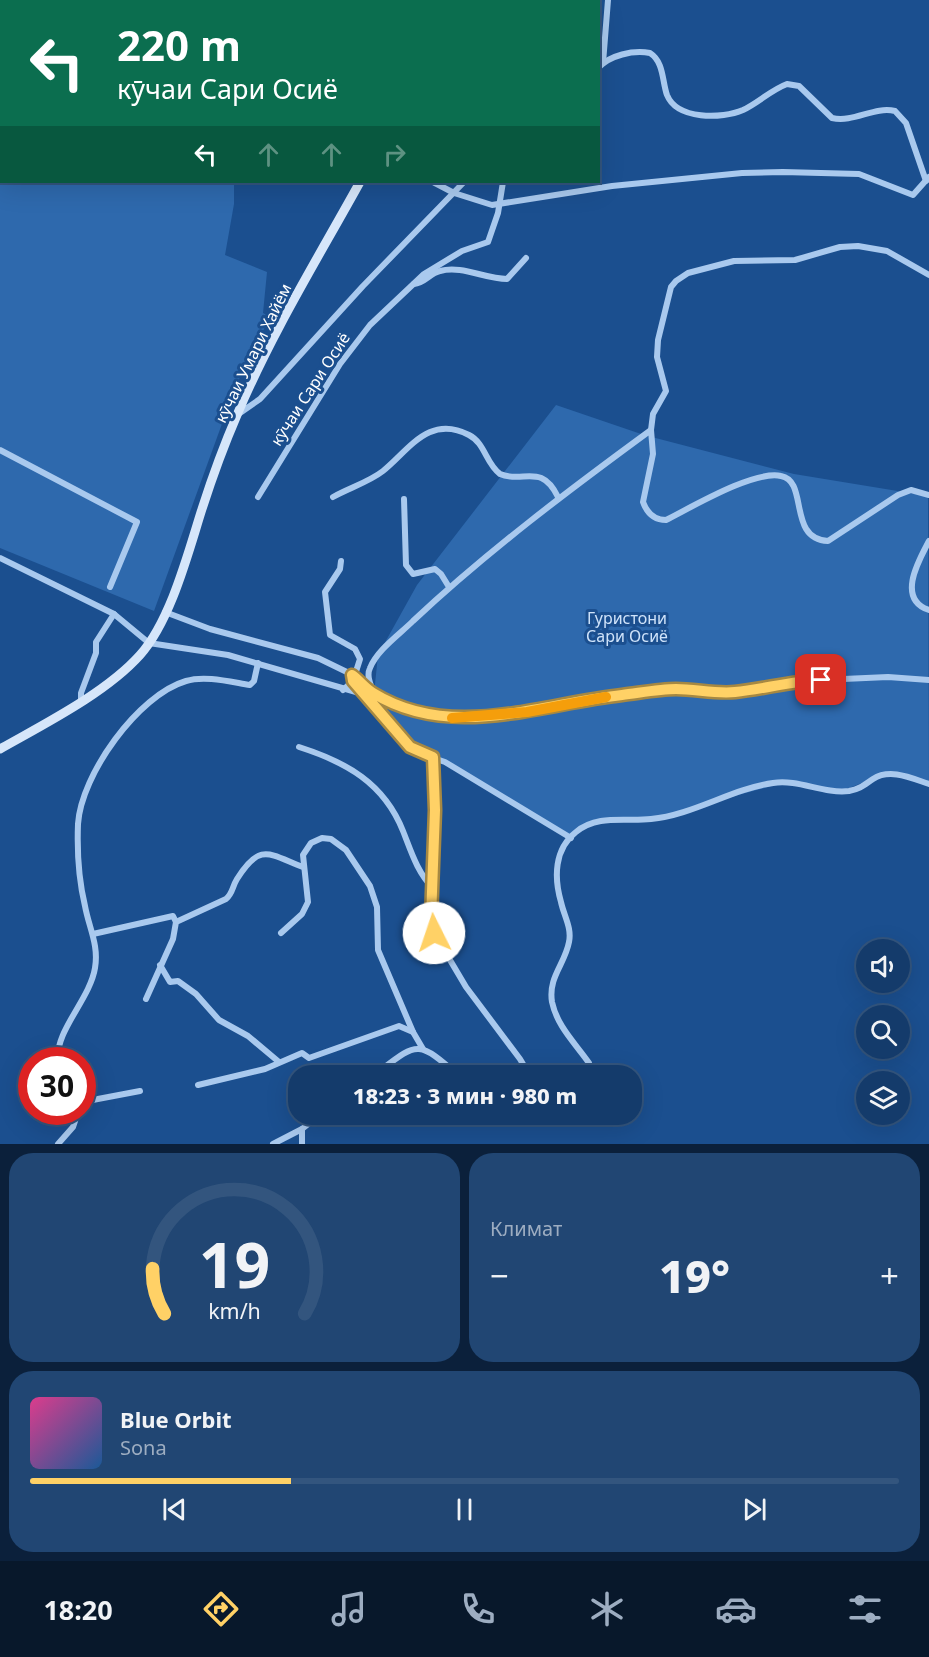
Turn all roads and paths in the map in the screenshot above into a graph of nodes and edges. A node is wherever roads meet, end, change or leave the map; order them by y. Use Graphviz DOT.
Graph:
graph roads {
  1 [pos="608,0"];
  2 [pos="601,65"];
  3 [pos="928,179"];
  4 [pos="435,183"];
  5 [pos="463,183"];
  6 [pos="503,183"];
  7 [pos="359,184"];
  8 [pos="454,193"];
  9 [pos="500,205"];
  10 [pos="526,258"];
  11 [pos="929,275"];
  12 [pos="414,284"];
  13 [pos="236,416"];
  14 [pos="651,430"];
  15 [pos="0,450"];
  16 [pos="929,495"];
  17 [pos="333,497"];
  18 [pos="558,497"];
  19 [pos="258,498"];
  20 [pos="404,499"];
  21 [pos="929,541"];
  22 [pos="0,558"];
  23 [pos="341,561"];
  24 [pos="110,587"];
  25 [pos="449,587"];
  26 [pos="929,610"];
  27 [pos="165,612"];
  28 [pos="114,614"];
  29 [pos="149,643"];
  30 [pos="258,663"];
  31 [pos="352,678"];
  32 [pos="929,680"];
  33 [pos="342,690"];
  34 [pos="363,694"];
  35 [pos="374,694"];
  36 [pos="81,700"];
  37 [pos="299,747"];
  38 [pos="0,748"];
  39 [pos="433,757"];
  40 [pos="929,784"];
  41 [pos="571,838"];
  42 [pos="303,867"];
  43 [pos="433,888"];
  44 [pos="176,922"];
  45 [pos="281,933"];
  46 [pos="93,934"];
  47 [pos="160,965"];
  48 [pos="146,999"];
  49 [pos="413,1032"];
  50 [pos="60,1047"];
  51 [pos="423,1049"];
  52 [pos="279,1062"];
  53 [pos="387,1065"];
  54 [pos="447,1065"];
  55 [pos="524,1065"];
  56 [pos="589,1065"];
  57 [pos="198,1085"];
  58 [pos="140,1091"];
  59 [pos="96,1099"];
  60 [pos="74,1125"];
  61 [pos="307,1125"];
  62 [pos="302,1129"];
  63 [pos="58,1144"];
  64 [pos="273,1144"];
  65 [pos="302,1144"];
  1 -- 2 [label="street"];
  2 -- 3 [label="street"];
  3 -- 9 [label="street"];
  4 -- 8 [label="street"];
  5 -- 8 [label="street"];
  6 -- 9 [label="street, кӯчаи Сари Осиё"];
  7 -- 13 [label="main road, кӯчаи Умари Хайём"];
  8 -- 9 [label="street"];
  8 -- 13 [label="street"];
  9 -- 12 [label="street, кӯчаи Сари Осиё"];
  10 -- 12 [label="street"];
  11 -- 14 [label="street"];
  12 -- 19 [label="street, кӯчаи Сари Осиё"];
  13 -- 27 [label="main road, кӯчаи Умари Хайём"];
  14 -- 16 [label="street"];
  14 -- 18 [label="street"];
  15 -- 24 [label="street"];
  17 -- 18 [label="street"];
  18 -- 25 [label="street"];
  20 -- 25 [label="street"];
  21 -- 26 [label="street"];
  22 -- 28 [label="street"];
  23 -- 31 [label="street"];
  25 -- 35 [label="street"];
  27 -- 29 [label="main road, кӯчаи Умари Хайём"];
  27 -- 31 [label="street"];
  28 -- 29 [label="street"];
  28 -- 36 [label="street"];
  29 -- 30 [label="street"];
  29 -- 36 [label="main road, кӯчаи Умари Хайём"];
  30 -- 33 [label="street"];
  30 -- 46 [label="street"];
  31 -- 33 [label="street"];
  31 -- 34 [label="street"];
  31 -- 35 [label="street"];
  32 -- 35 [label="street"];
  33 -- 34 [label="street"];
  34 -- 39 [label="street"];
  36 -- 38 [label="main road, кӯчаи Умари Хайём"];
  37 -- 43 [label="street"];
  39 -- 41 [label="street"];
  39 -- 43 [label="street"];
  40 -- 41 [label="street"];
  41 -- 56 [label="street"];
  42 -- 44 [label="street"];
  42 -- 45 [label="street"];
  42 -- 49 [label="street"];
  43 -- 55 [label="street"];
  44 -- 46 [label="street"];
  44 -- 47 [label="street"];
  46 -- 50 [label="street"];
  47 -- 48 [label="street"];
  47 -- 52 [label="street"];
  49 -- 51 [label="street"];
  49 -- 52 [label="street"];
  51 -- 53 [label="street"];
  51 -- 54 [label="street"];
  52 -- 57 [label="street"];
  58 -- 59 [label="street"];
  60 -- 63 [label="street"];
  61 -- 62 [label="street"];
  62 -- 64 [label="street"];
  62 -- 65 [label="street"];
}
